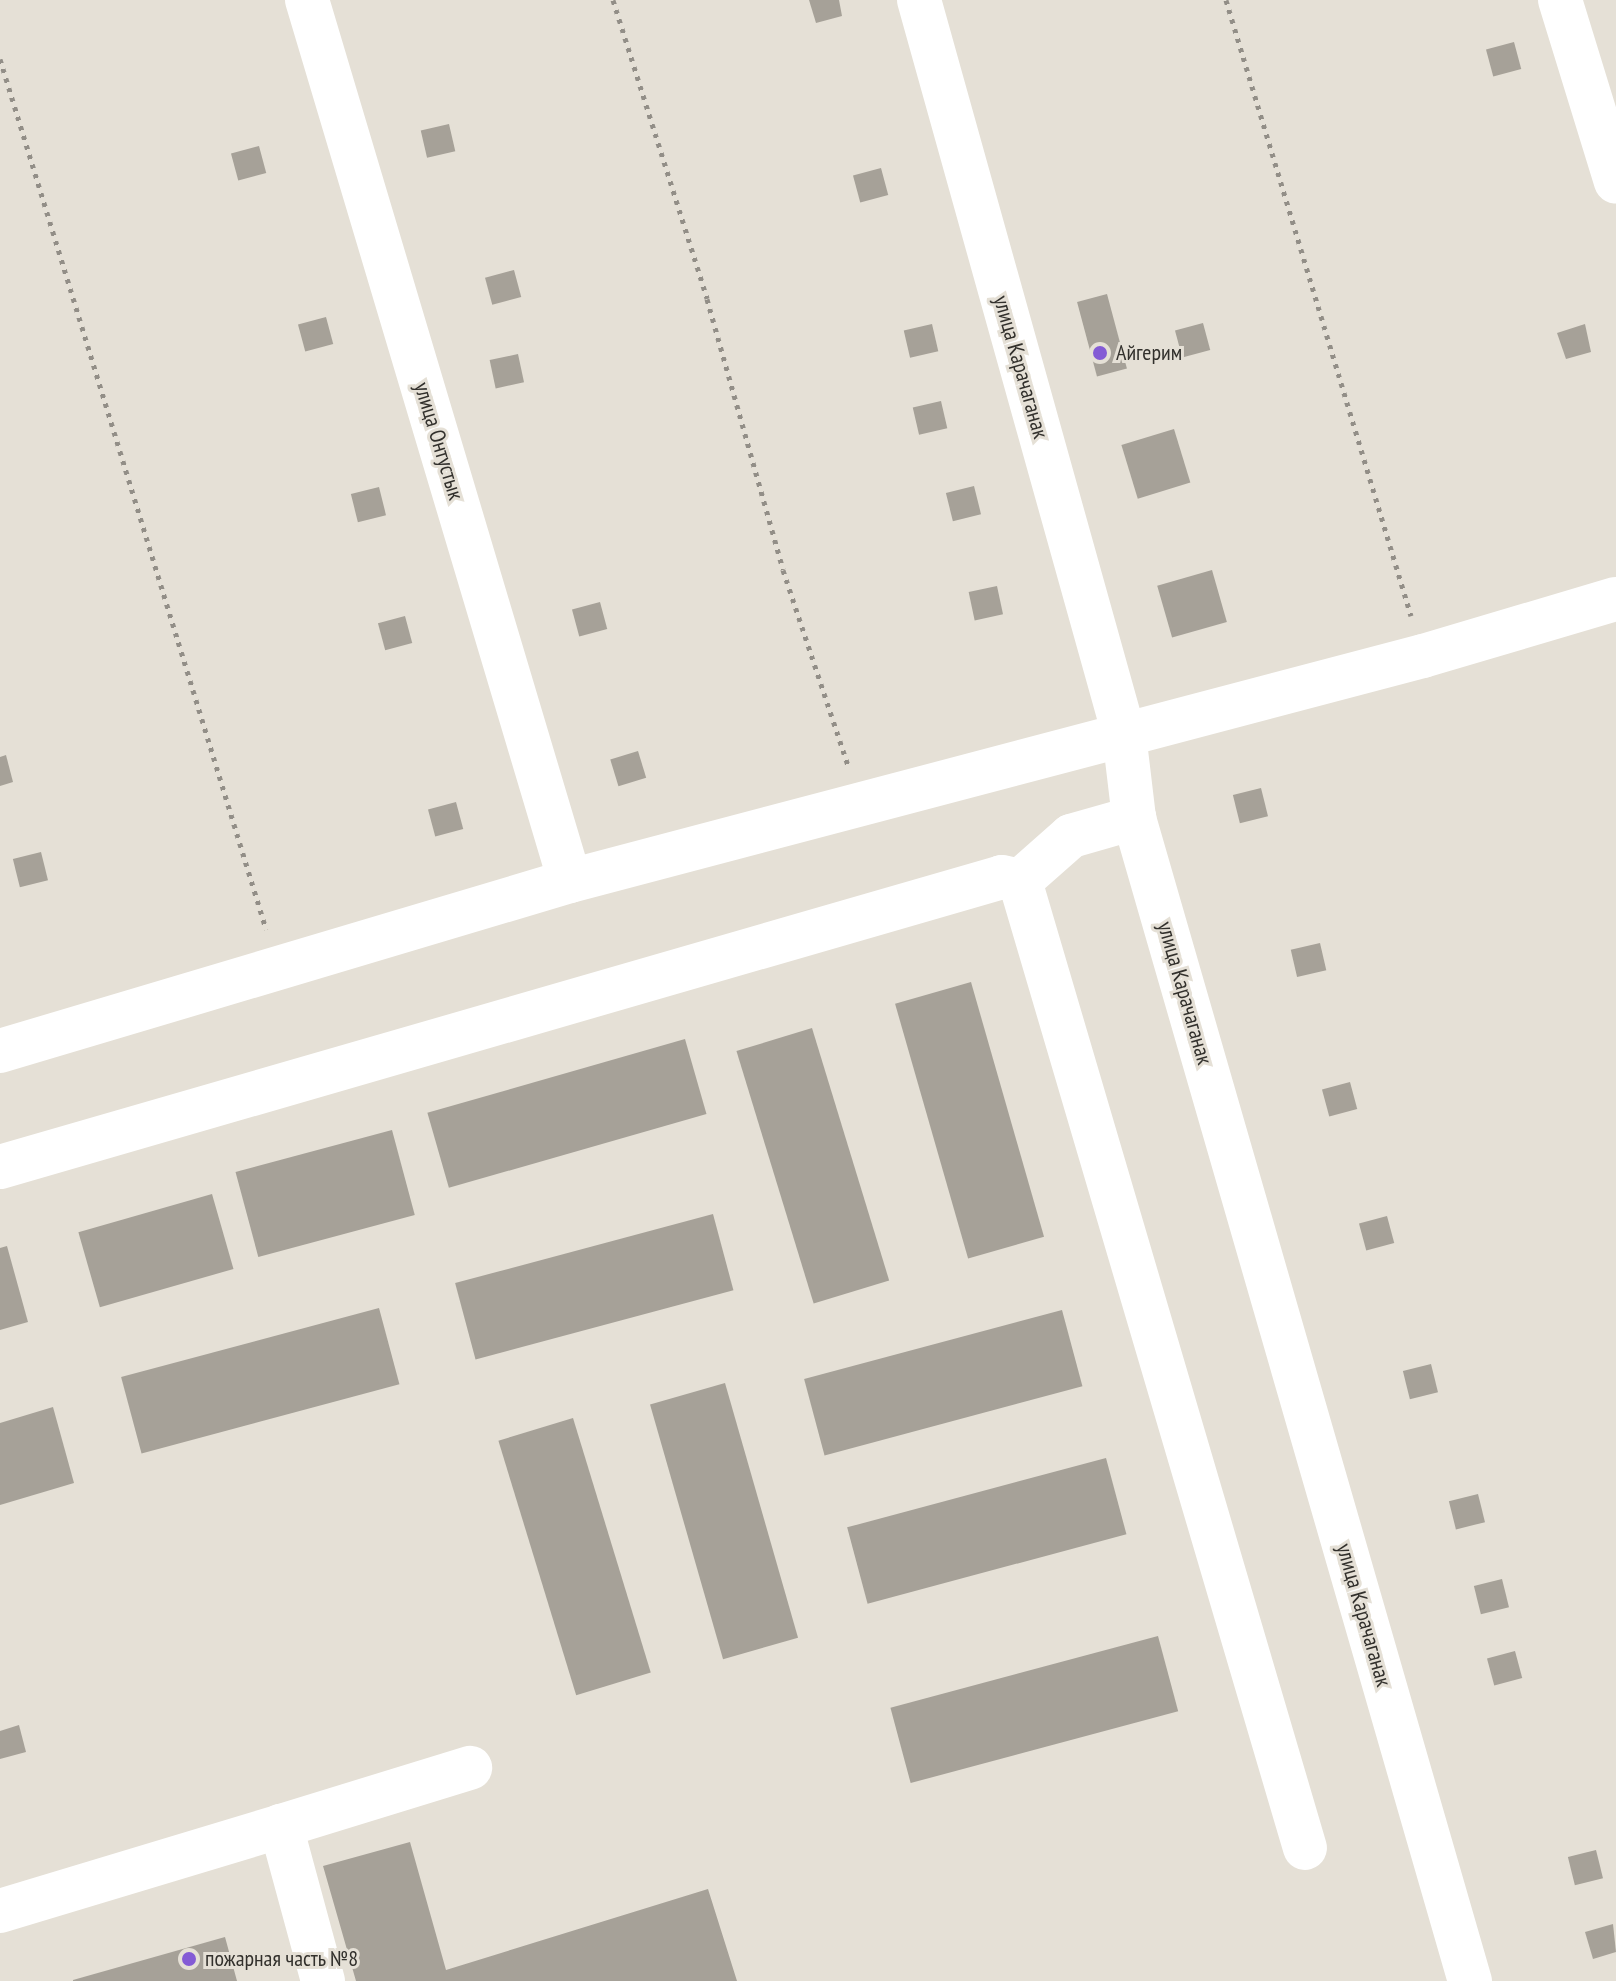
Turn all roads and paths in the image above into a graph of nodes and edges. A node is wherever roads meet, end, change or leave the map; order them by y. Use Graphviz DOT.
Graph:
graph roads {
  1 [pos="307,0"];
  2 [pos="613,0"];
  3 [pos="919,0"];
  4 [pos="1226,0"];
  5 [pos="1560,0"];
  6 [pos="0,59"];
  7 [pos="1616,182"];
  8 [pos="1616,599"];
  9 [pos="1423,656"];
  10 [pos="1124,734"];
  11 [pos="861,804"];
  12 [pos="1134,818"];
  13 [pos="570,881"];
  14 [pos="1020,881"];
  15 [pos="279,968"];
  16 [pos="0,1051"];
  17 [pos="0,1167"];
  18 [pos="470,1768"];
  19 [pos="281,1826"];
  20 [pos="1305,1848"];
  21 [pos="0,1911"];
  22 [pos="323,1981"];
  23 [pos="1470,1981"];
  1 -- 13 [label="street, улица Онтустык"];
  2 -- 11 [label="path"];
  3 -- 10 [label="street, улица Карачаганак"];
  4 -- 9 [label="path"];
  5 -- 7 [label="street"];
  6 -- 15 [label="path"];
  8 -- 9 [label="street"];
  9 -- 10 [label="street"];
  10 -- 11 [label="street"];
  10 -- 12 [label="street, улица Карачаганак"];
  11 -- 13 [label="street"];
  12 -- 14 [label="street"];
  12 -- 23 [label="street, улица Карачаганак"];
  13 -- 15 [label="street"];
  14 -- 17 [label="street"];
  14 -- 20 [label="street"];
  15 -- 16 [label="street"];
  18 -- 19 [label="street"];
  19 -- 21 [label="street"];
  19 -- 22 [label="street"];
}
